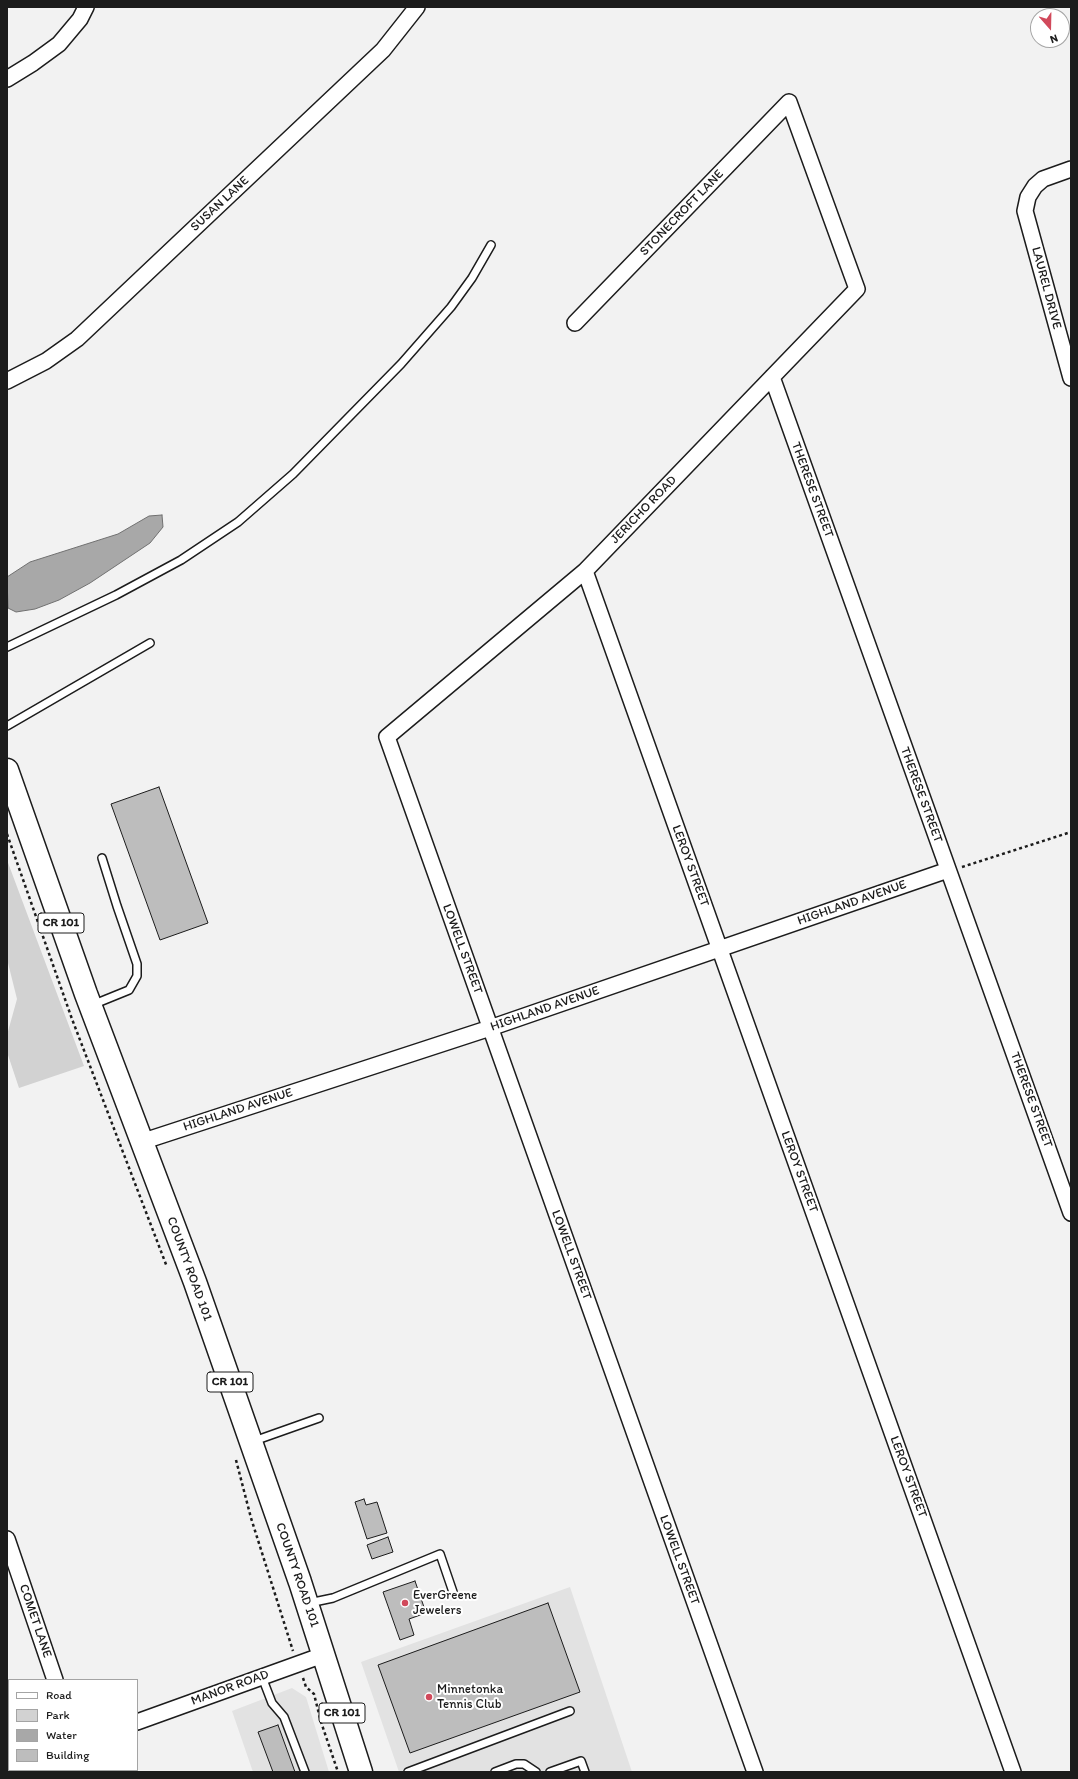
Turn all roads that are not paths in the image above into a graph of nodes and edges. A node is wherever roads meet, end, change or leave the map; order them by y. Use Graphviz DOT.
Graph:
graph roads {
  1 [pos="86,7"];
  2 [pos="417,7"];
  3 [pos="7,79"];
  4 [pos="790,102"];
  5 [pos="1071,169"];
  6 [pos="491,245"];
  7 [pos="575,323"];
  8 [pos="772,377"];
  9 [pos="1071,378"];
  10 [pos="7,381"];
  11 [pos="585,571"];
  12 [pos="150,643"];
  13 [pos="7,648"];
  14 [pos="7,726"];
  15 [pos="386,737"];
  16 [pos="7,770"];
  17 [pos="102,858"];
  18 [pos="948,870"];
  19 [pos="720,949"];
  20 [pos="90,1005"];
  21 [pos="490,1028"];
  22 [pos="141,1142"];
  23 [pos="1071,1213"];
  24 [pos="319,1418"];
  25 [pos="251,1442"];
  26 [pos="7,1539"];
  27 [pos="453,1592"];
  28 [pos="306,1603"];
  29 [pos="323,1655"];
  30 [pos="262,1677"];
  31 [pos="55,1679"];
  32 [pos="570,1711"];
  33 [pos="138,1722"];
  34 [pos="305,1772"];
  35 [pos="361,1772"];
  36 [pos="408,1772"];
  37 [pos="494,1772"];
  38 [pos="536,1772"];
  39 [pos="550,1772"];
  40 [pos="585,1772"];
  41 [pos="755,1772"];
  42 [pos="1013,1772"];
  1 -- 3 [label="street"];
  2 -- 10 [label="street, SUSAN LANE"];
  4 -- 7 [label="street, STONECROFT LANE"];
  4 -- 8 [label="street, JERICHO ROAD"];
  5 -- 9 [label="street, LAUREL DRIVE"];
  6 -- 13 [label="lane"];
  8 -- 11 [label="street, JERICHO ROAD"];
  8 -- 18 [label="street, THERESE STREET"];
  11 -- 15 [label="street, JERICHO ROAD"];
  11 -- 19 [label="street, LEROY STREET"];
  12 -- 14 [label="lane"];
  15 -- 21 [label="street, LOWELL STREET"];
  16 -- 20 [label="main road, COUNTY ROAD 101 / CR 101"];
  17 -- 20 [label="lane"];
  18 -- 19 [label="street, HIGHLAND AVENUE"];
  18 -- 23 [label="street, THERESE STREET"];
  19 -- 21 [label="street, HIGHLAND AVENUE"];
  19 -- 42 [label="street, LEROY STREET"];
  20 -- 22 [label="main road, COUNTY ROAD 101 / CR 101"];
  21 -- 22 [label="street, HIGHLAND AVENUE"];
  21 -- 41 [label="street, LOWELL STREET"];
  22 -- 25 [label="main road, COUNTY ROAD 101 / CR 101"];
  24 -- 25 [label="lane"];
  25 -- 28 [label="main road, COUNTY ROAD 101 / CR 101"];
  26 -- 31 [label="street, COMET LANE"];
  27 -- 28 [label="lane"];
  28 -- 29 [label="main road, COUNTY ROAD 101 / CR 101"];
  29 -- 30 [label="street, MANOR ROAD"];
  29 -- 35 [label="main road, COUNTY ROAD 101 / CR 101"];
  30 -- 33 [label="street, MANOR ROAD"];
  30 -- 34 [label="lane"];
  32 -- 36 [label="lane"];
  37 -- 38 [label="lane"];
  39 -- 40 [label="lane"];
}
